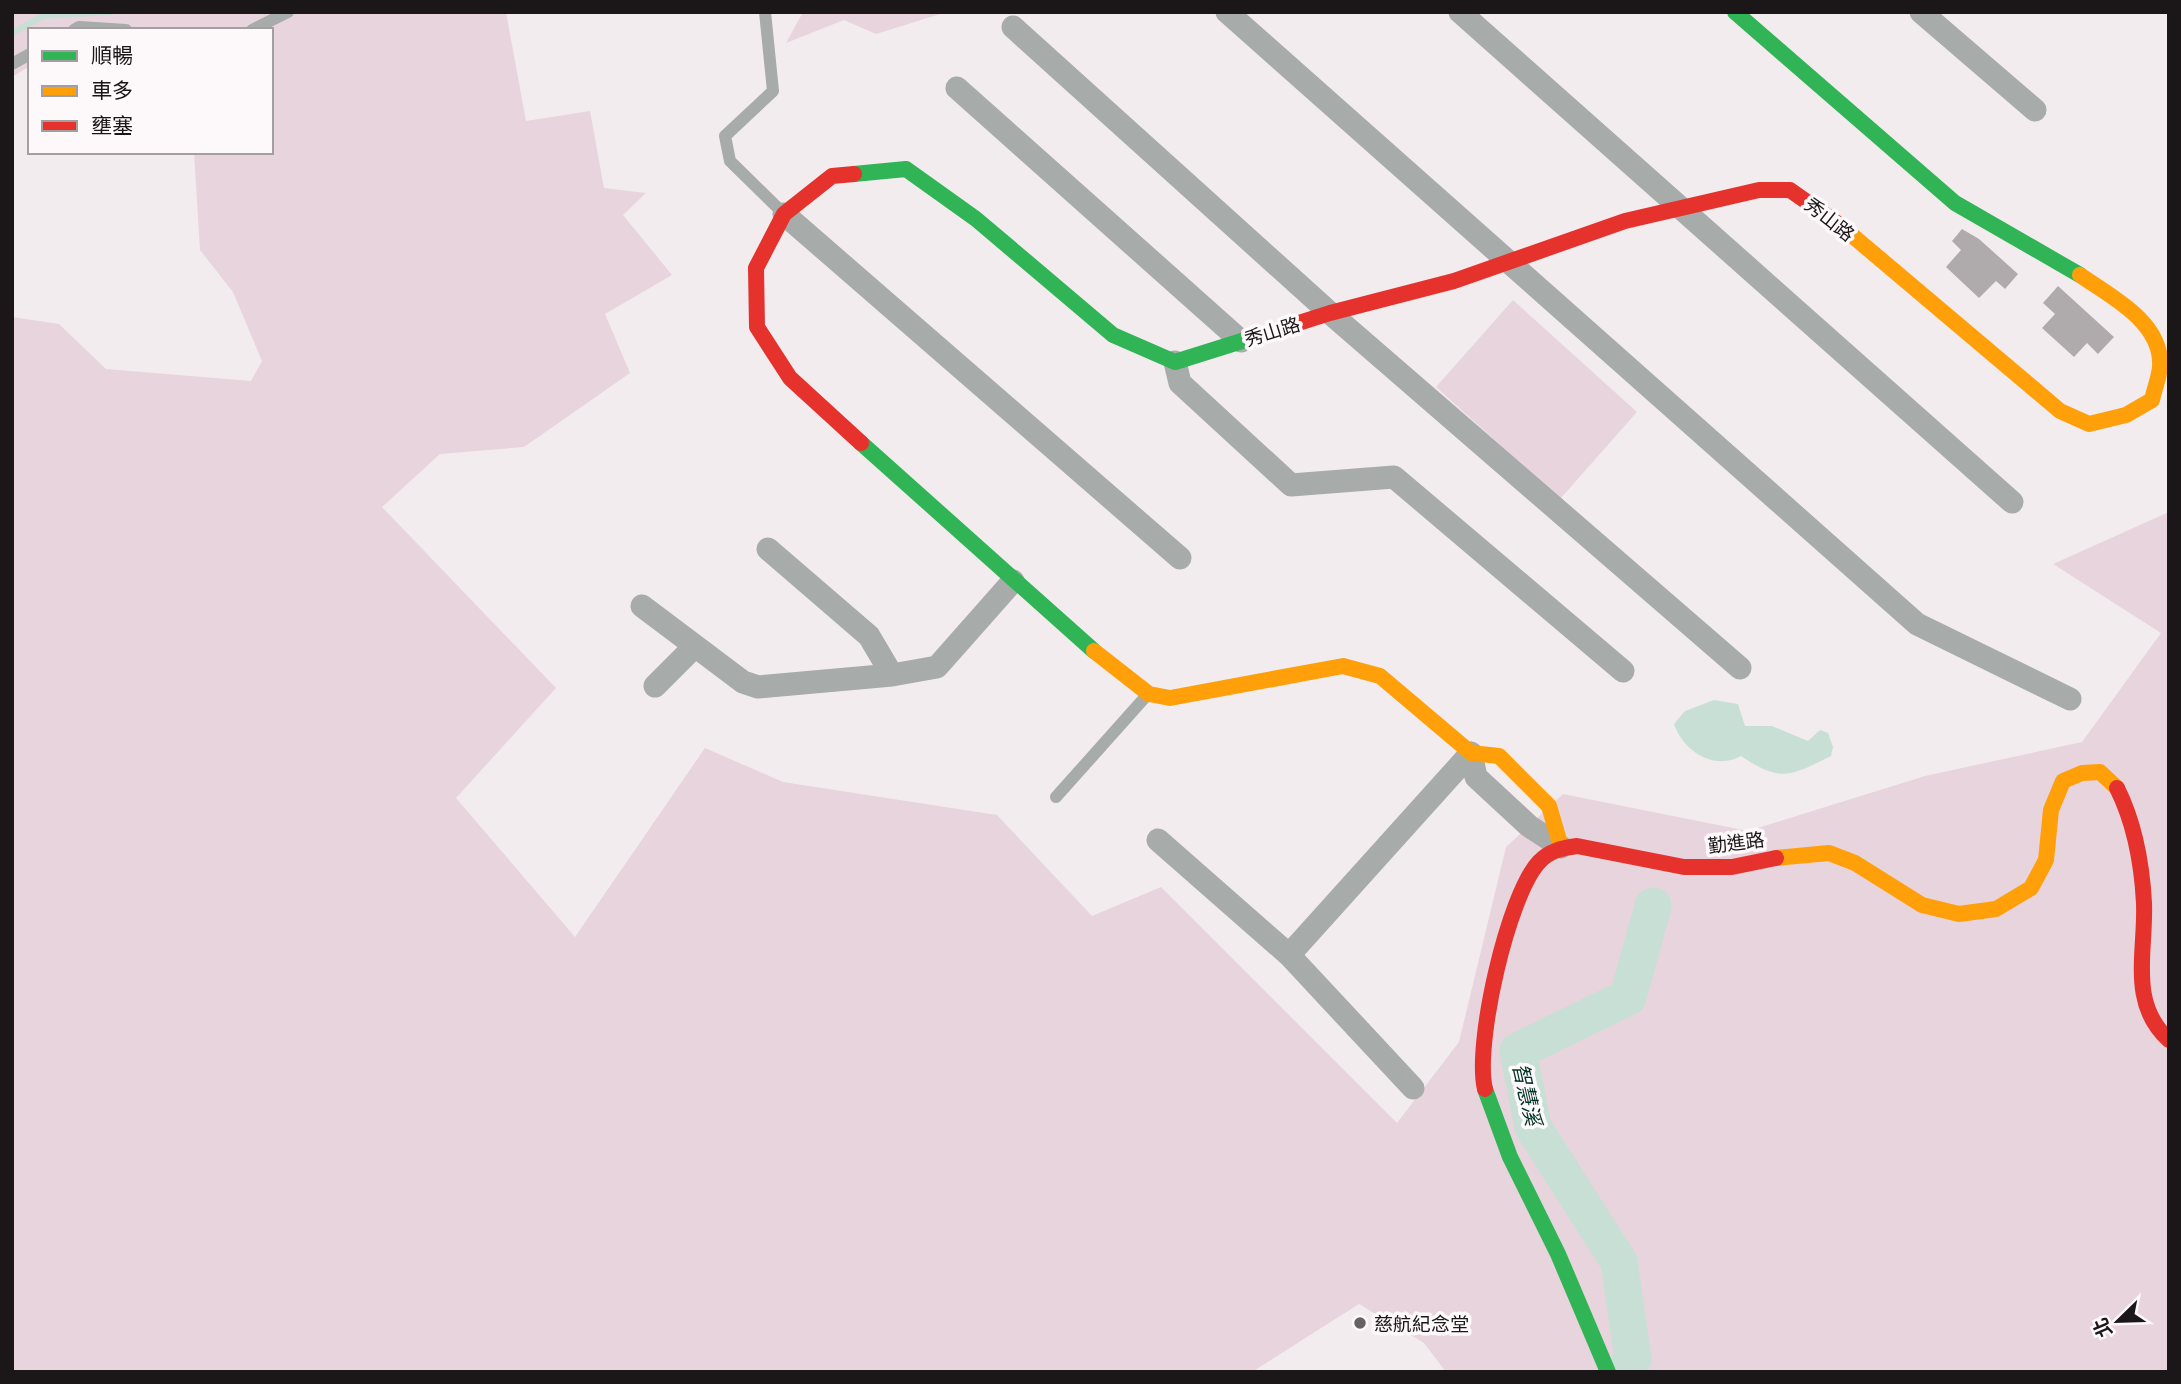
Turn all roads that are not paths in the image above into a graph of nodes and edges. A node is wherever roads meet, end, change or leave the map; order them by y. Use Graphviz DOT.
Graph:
graph roads {
  1 [pos="288,12"];
  2 [pos="765,12"];
  3 [pos="1227,12"];
  4 [pos="1460,12"];
  5 [pos="1735,12"];
  6 [pos="1921,12"];
  7 [pos="1013,27"];
  8 [pos="77,28"];
  9 [pos="95,28"];
  10 [pos="256,28"];
  11 [pos="28,55"];
  12 [pos="12,64"];
  13 [pos="957,88"];
  14 [pos="2035,110"];
  15 [pos="1681,208"];
  16 [pos="784,214"];
  17 [pos="1511,263"];
  18 [pos="1330,313"];
  19 [pos="1241,341"];
  20 [pos="1175,362"];
  21 [pos="2012,502"];
  22 [pos="768,549"];
  23 [pos="1180,558"];
  24 [pos="1013,581"];
  25 [pos="642,606"];
  26 [pos="695,646"];
  27 [pos="1740,668"];
  28 [pos="1623,671"];
  29 [pos="892,675"];
  30 [pos="655,686"];
  31 [pos="1149,694"];
  32 [pos="2070,699"];
  33 [pos="1471,753"];
  34 [pos="1056,797"];
  35 [pos="1158,840"];
  36 [pos="1561,846"];
  37 [pos="1289,955"];
  38 [pos="2169,1040"];
  39 [pos="1413,1088"];
  40 [pos="1608,1372"];
  1 -- 10 [label="lane"];
  2 -- 16 [label="lane"];
  3 -- 17 [label="street"];
  4 -- 15 [label="street"];
  5 -- 15 [label="street, 秀山路"];
  6 -- 14 [label="street"];
  7 -- 18 [label="street"];
  8 -- 9 [label="lane"];
  11 -- 12 [label="lane"];
  13 -- 19 [label="street"];
  15 -- 17 [label="street, 秀山路"];
  15 -- 21 [label="street"];
  16 -- 20 [label="street"];
  16 -- 23 [label="street"];
  16 -- 24 [label="street"];
  17 -- 18 [label="street, 秀山路"];
  17 -- 32 [label="street"];
  18 -- 19 [label="street, 秀山路"];
  18 -- 27 [label="street"];
  19 -- 20 [label="street, 秀山路"];
  20 -- 28 [label="street"];
  22 -- 29 [label="street"];
  24 -- 29 [label="street"];
  24 -- 31 [label="street"];
  25 -- 26 [label="street"];
  26 -- 29 [label="street"];
  26 -- 30 [label="street"];
  31 -- 33 [label="street"];
  31 -- 34 [label="lane"];
  33 -- 36 [label="street"];
  33 -- 37 [label="street"];
  35 -- 37 [label="street"];
  36 -- 38 [label="street, 勤進路"];
  36 -- 40 [label="street"];
  37 -- 39 [label="street"];
}
